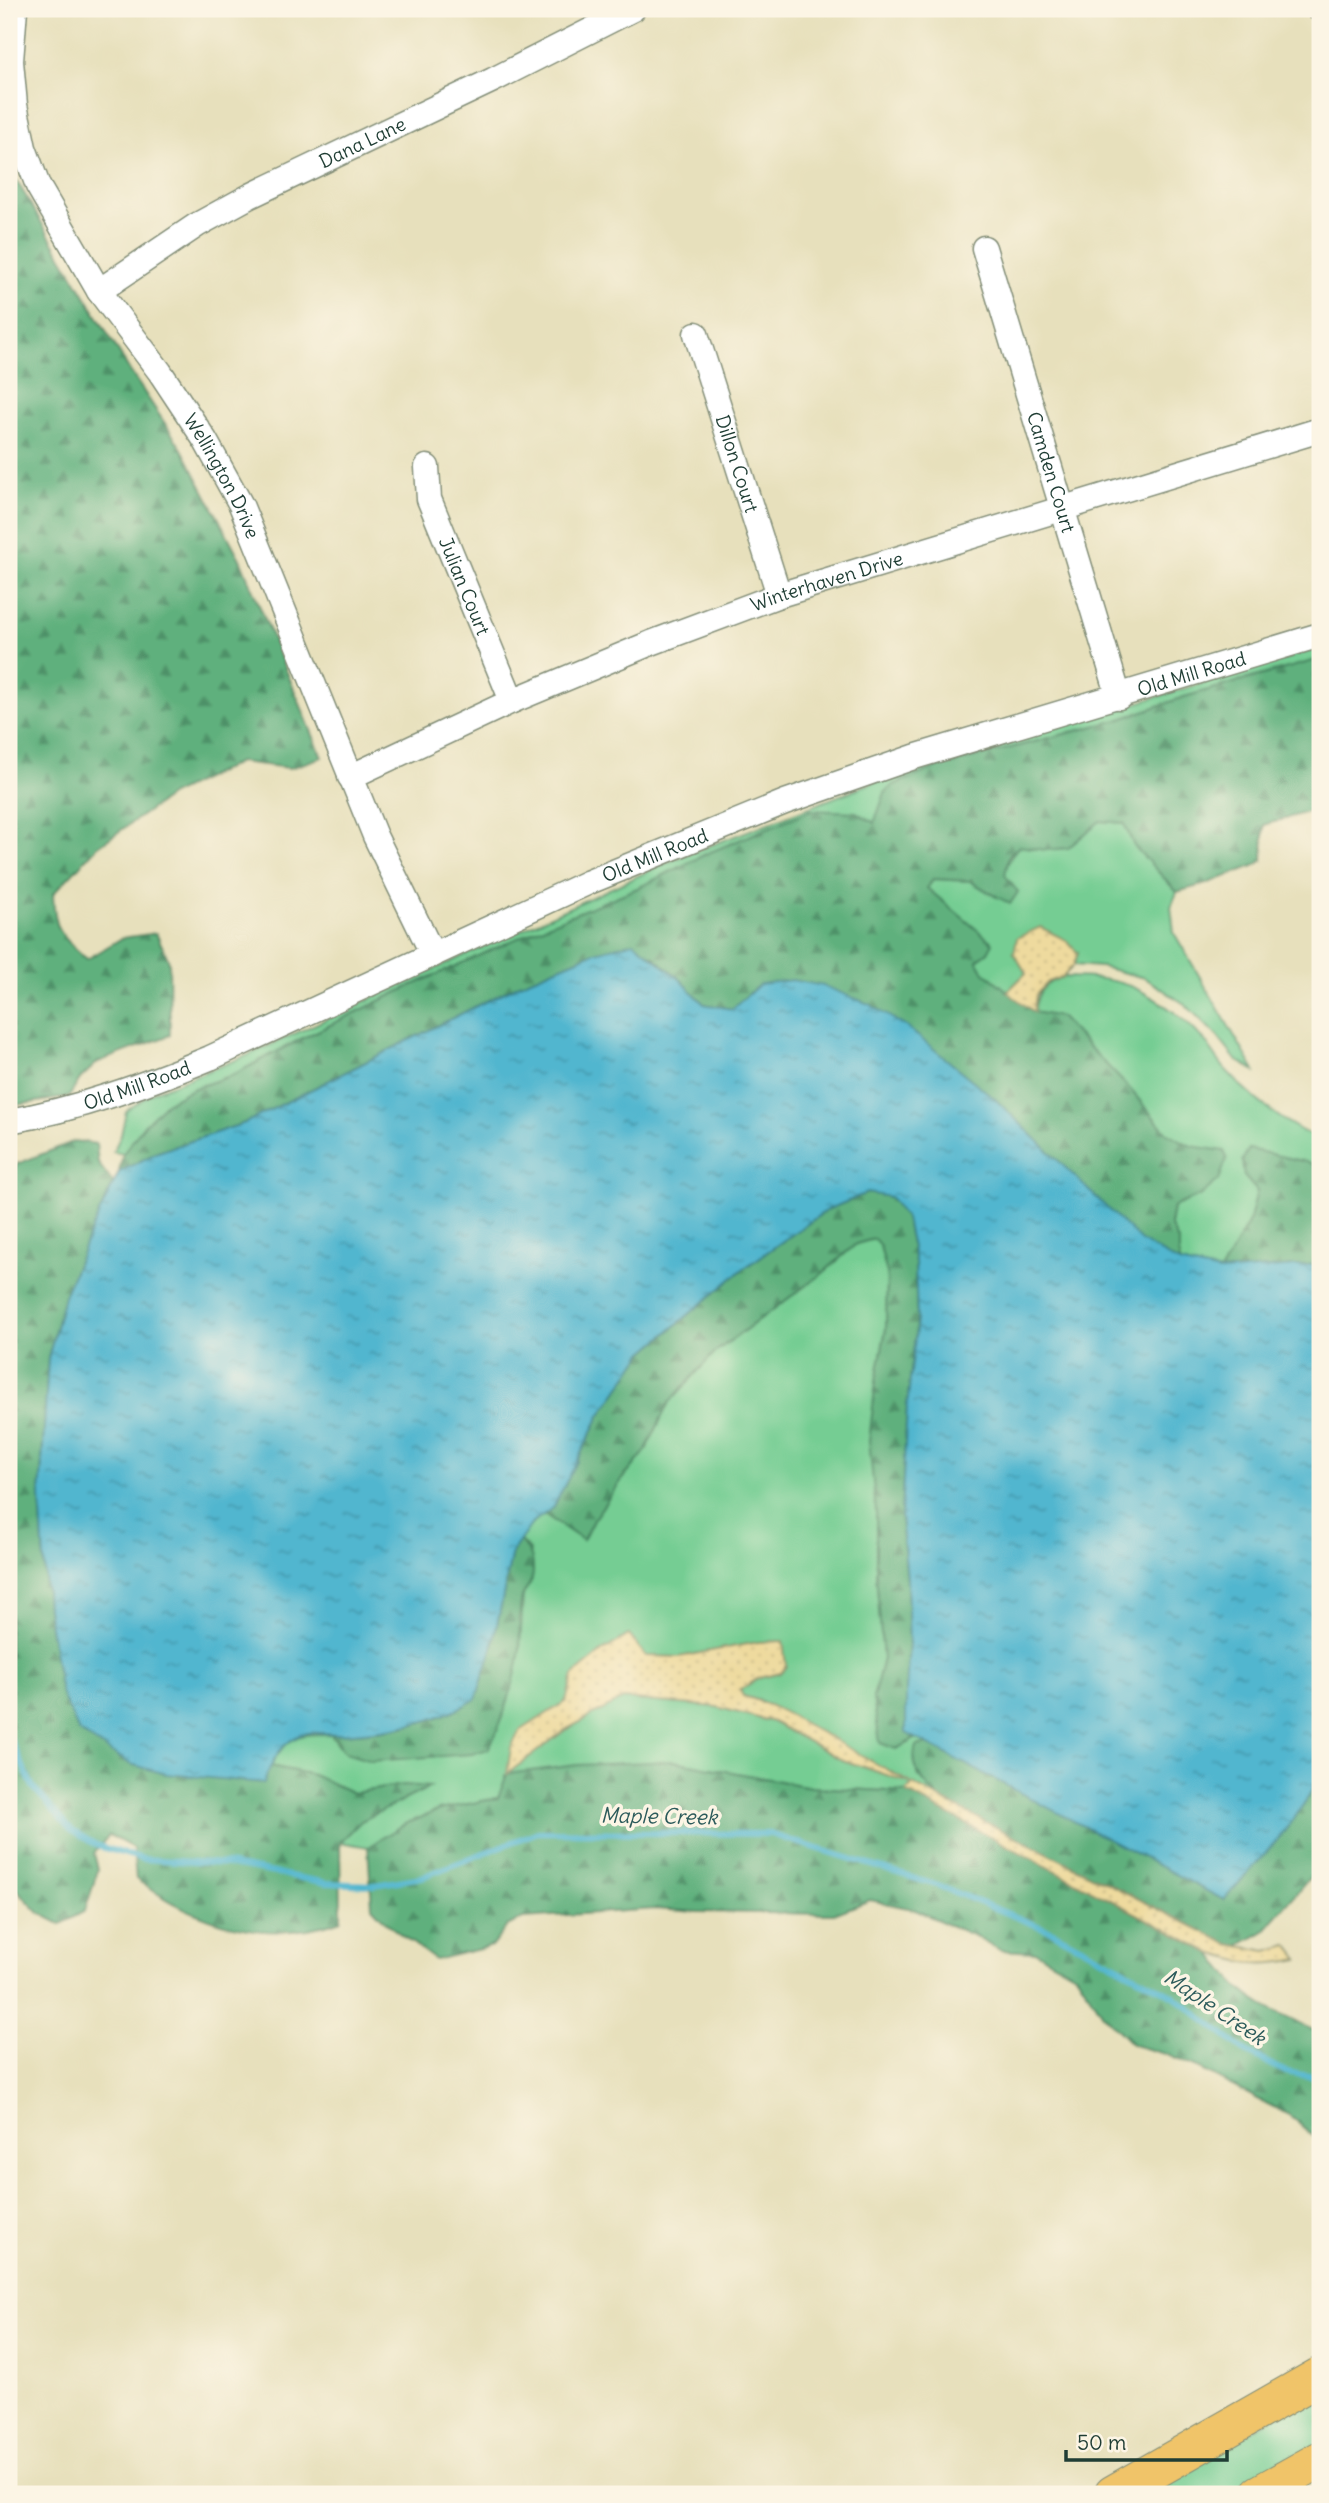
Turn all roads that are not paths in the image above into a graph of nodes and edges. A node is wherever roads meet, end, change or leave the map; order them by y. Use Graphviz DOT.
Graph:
graph roads {
  1 [pos="15,9"];
  2 [pos="633,9"];
  3 [pos="984,248"];
  4 [pos="99,291"];
  5 [pos="696,334"];
  6 [pos="1320,430"];
  7 [pos="427,467"];
  8 [pos="1063,509"];
  9 [pos="779,595"];
  10 [pos="1320,635"];
  11 [pos="1119,697"];
  12 [pos="512,701"];
  13 [pos="350,777"];
  14 [pos="433,955"];
  15 [pos="9,1121"];
  16 [pos="1320,2376"];
  17 [pos="1320,2460"];
  18 [pos="1113,2494"];
  19 [pos="1259,2494"];
  1 -- 4 [label="street, Wellington Drive"];
  2 -- 4 [label="street, Dana Lane"];
  3 -- 8 [label="street, Camden Court"];
  4 -- 13 [label="street, Wellington Drive"];
  5 -- 9 [label="street, Dillon Court"];
  6 -- 8 [label="street, Winterhaven Drive"];
  7 -- 12 [label="street, Julian Court"];
  8 -- 9 [label="street, Winterhaven Drive"];
  8 -- 11 [label="street, Camden Court"];
  9 -- 12 [label="street, Winterhaven Drive"];
  10 -- 11 [label="street, Old Mill Road"];
  11 -- 14 [label="street, Old Mill Road"];
  12 -- 13 [label="street, Winterhaven Drive"];
  13 -- 14 [label="street, Wellington Drive"];
  14 -- 15 [label="street, Old Mill Road"];
  16 -- 18 [label="highway"];
  17 -- 19 [label="highway"];
}
